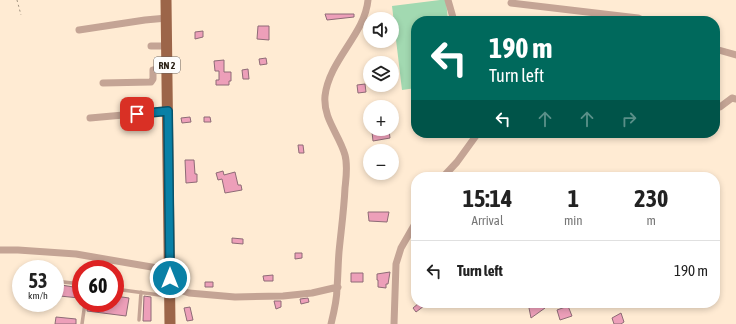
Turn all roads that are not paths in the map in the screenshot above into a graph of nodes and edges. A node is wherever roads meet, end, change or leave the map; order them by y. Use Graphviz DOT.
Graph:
graph roads {
  1 [pos="166,0"];
  2 [pos="368,0"];
  3 [pos="448,0"];
  4 [pos="511,3"];
  5 [pos="453,16"];
  6 [pos="621,16"];
  7 [pos="167,18"];
  8 [pos="79,30"];
  9 [pos="151,46"];
  10 [pos="167,46"];
  11 [pos="720,50"];
  12 [pos="736,55"];
  13 [pos="167,68"];
  14 [pos="103,83"];
  15 [pos="736,99"];
  16 [pos="720,106"];
  17 [pos="168,111"];
  18 [pos="90,118"];
  19 [pos="474,138"];
  20 [pos="448,172"];
  21 [pos="411,231"];
  22 [pos="0,250"];
  23 [pos="170,270"];
  24 [pos="338,287"];
  25 [pos="124,290"];
  26 [pos="141,292"];
  27 [pos="170,292"];
  28 [pos="84,312"];
  29 [pos="139,320"];
  30 [pos="82,324"];
  31 [pos="170,324"];
  32 [pos="331,324"];
  33 [pos="394,324"];
  1 -- 7 [label="main road, RN 2"];
  2 -- 24 [label="street"];
  3 -- 5 [label="street"];
  4 -- 6 [label="street"];
  7 -- 8 [label="street"];
  7 -- 10 [label="main road, RN 2"];
  9 -- 10 [label="street"];
  10 -- 13 [label="main road, RN 2"];
  11 -- 12 [label="street"];
  13 -- 14 [label="street"];
  13 -- 17 [label="main road, RN 2"];
  15 -- 16 [label="street"];
  17 -- 18 [label="street"];
  17 -- 23 [label="main road, RN 2"];
  19 -- 20 [label="street"];
  21 -- 33 [label="street"];
  22 -- 23 [label="street"];
  23 -- 27 [label="main road, RN 2"];
  24 -- 27 [label="street"];
  24 -- 32 [label="street"];
  25 -- 26 [label="lane"];
  26 -- 27 [label="lane"];
  26 -- 29 [label="lane"];
  27 -- 31 [label="main road, RN 2"];
  28 -- 30 [label="lane"];
}
